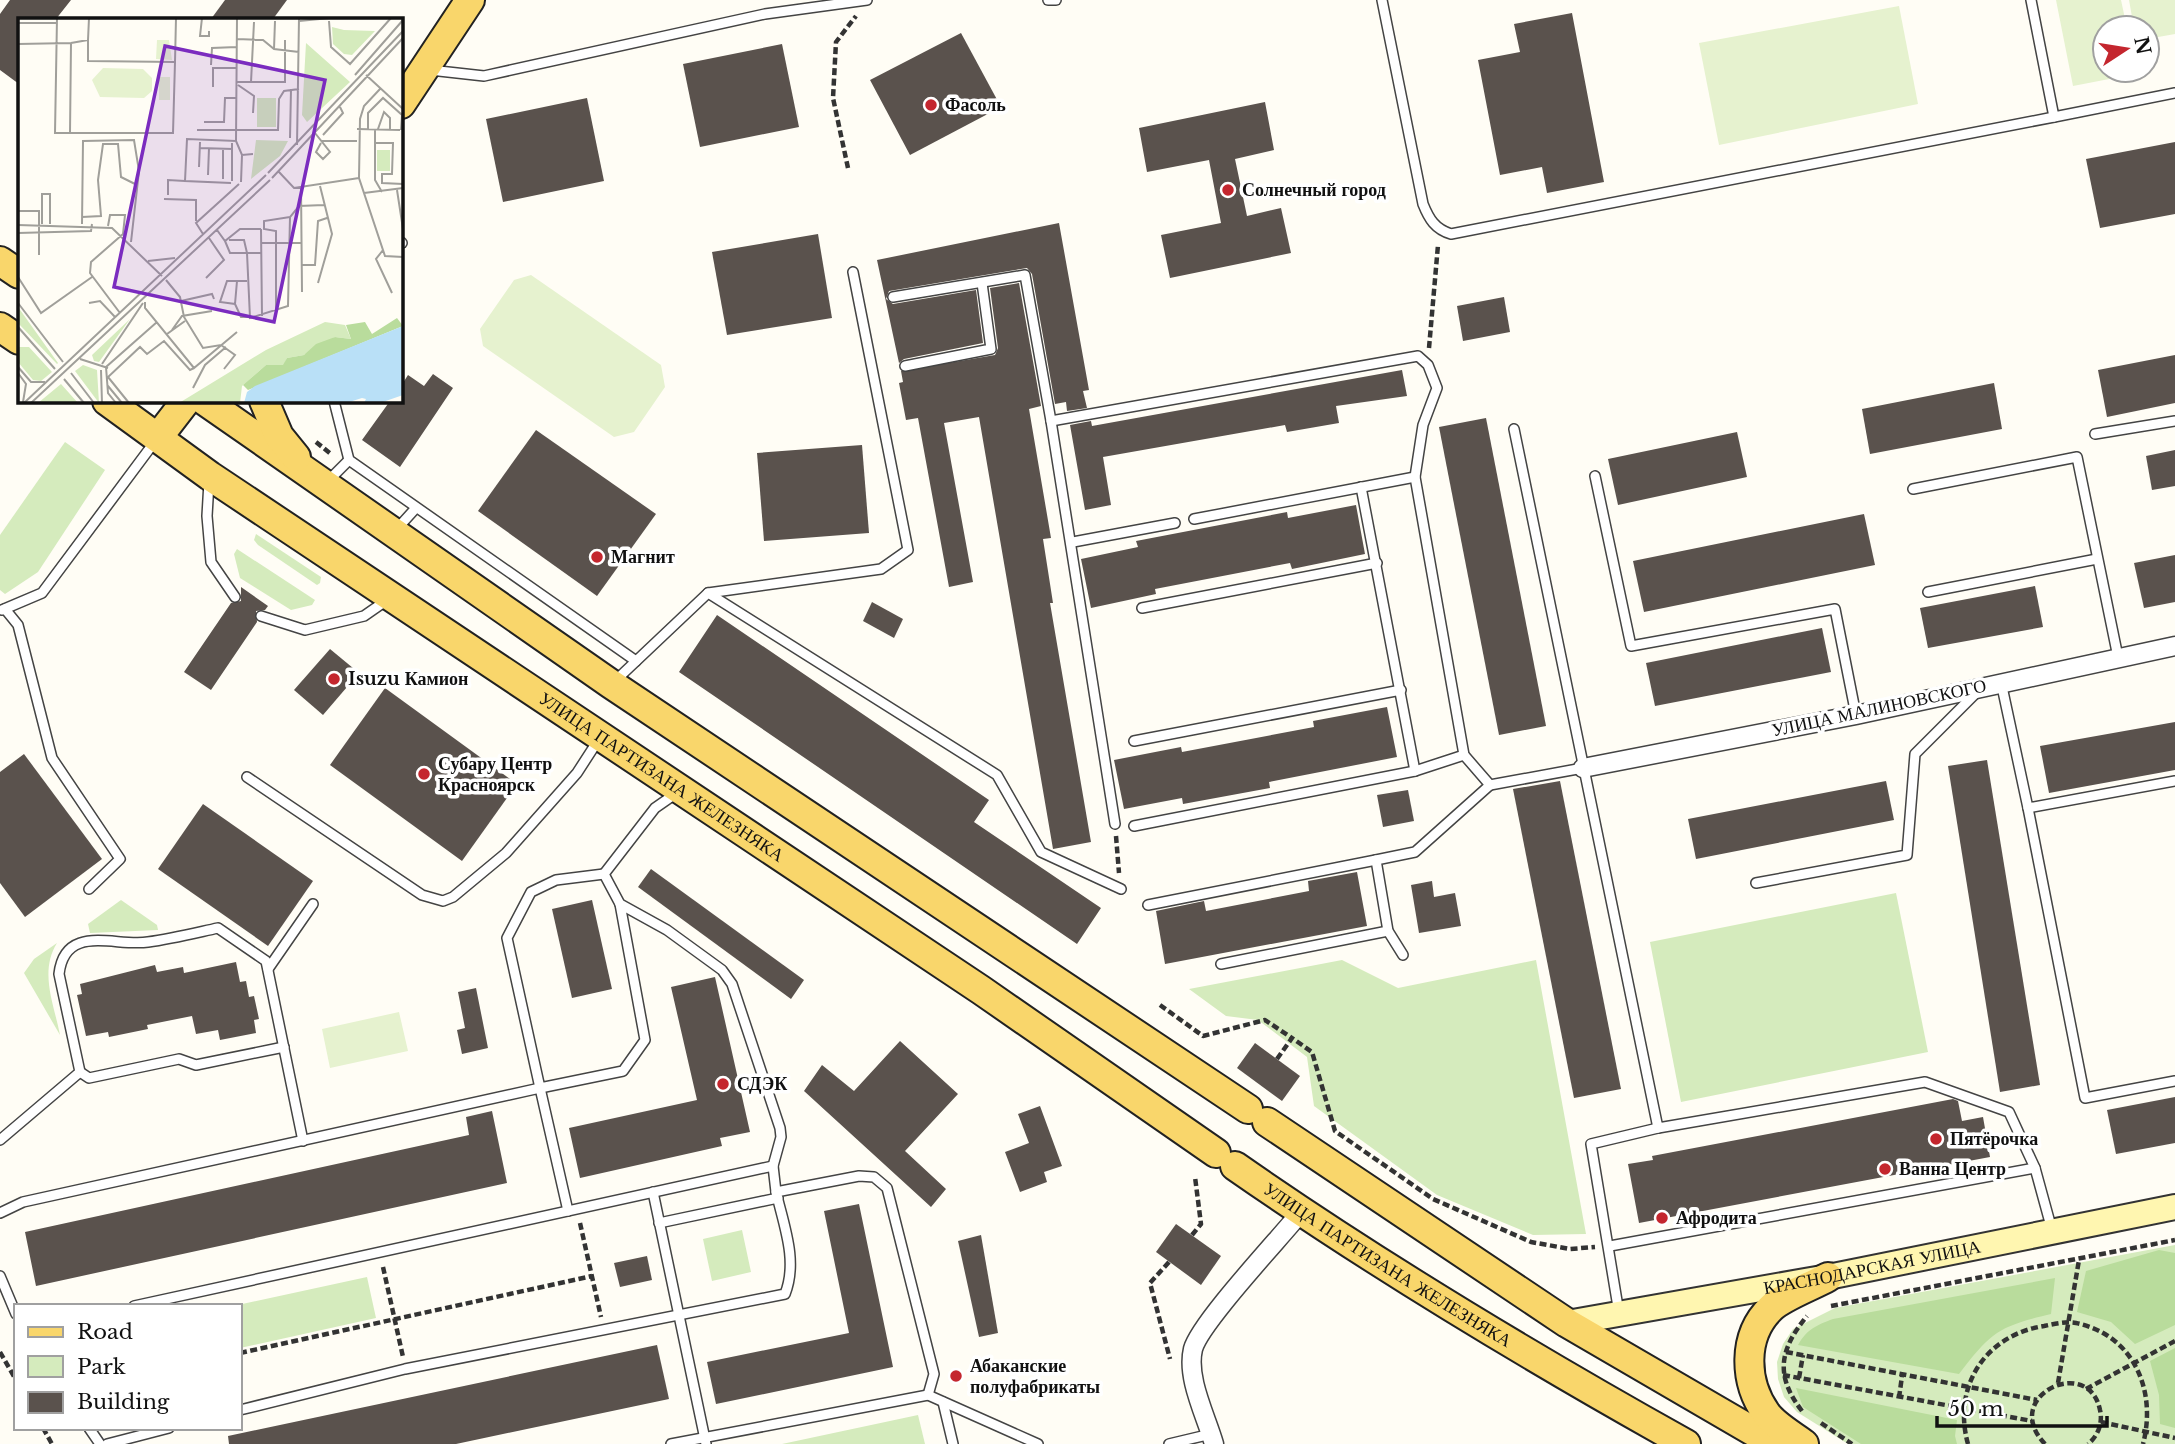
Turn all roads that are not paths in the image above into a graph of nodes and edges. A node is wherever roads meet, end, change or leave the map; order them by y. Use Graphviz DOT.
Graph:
graph roads {
  1 [pos="470,0"];
  2 [pos="867,0"];
  3 [pos="1048,0"];
  4 [pos="1056,0"];
  5 [pos="1382,0"];
  6 [pos="2031,0"];
  7 [pos="425,69"];
  8 [pos="2175,93"];
  9 [pos="402,103"];
  10 [pos="2054,117"];
  11 [pos="0,261"];
  12 [pos="853,272"];
  13 [pos="18,273"];
  14 [pos="982,283"];
  15 [pos="893,297"];
  16 [pos="0,327"];
  17 [pos="18,339"];
  18 [pos="905,366"];
  19 [pos="108,402"];
  20 [pos="185,402"];
  21 [pos="206,402"];
  22 [pos="264,402"];
  23 [pos="334,402"];
  24 [pos="1051,421"];
  25 [pos="2175,421"];
  26 [pos="1514,429"];
  27 [pos="2095,435"];
  28 [pos="159,436"];
  29 [pos="349,460"];
  30 [pos="1595,476"];
  31 [pos="210,477"];
  32 [pos="1415,477"];
  33 [pos="319,481"];
  34 [pos="1361,487"];
  35 [pos="1913,489"];
  36 [pos="415,509"];
  37 [pos="1194,519"];
  38 [pos="1175,523"];
  39 [pos="394,533"];
  40 [pos="1073,542"];
  41 [pos="2097,559"];
  42 [pos="1377,563"];
  43 [pos="1928,592"];
  44 [pos="708,593"];
  45 [pos="392,596"];
  46 [pos="235,597"];
  47 [pos="1142,608"];
  48 [pos="3,609"];
  49 [pos="261,616"];
  50 [pos="2175,646"];
  51 [pos="2118,657"];
  52 [pos="636,662"];
  53 [pos="2001,682"];
  54 [pos="611,684"];
  55 [pos="1983,686"];
  56 [pos="1401,690"];
  57 [pos="1856,715"];
  58 [pos="602,735"];
  59 [pos="1134,741"];
  60 [pos="1464,755"];
  61 [pos="1583,768"];
  62 [pos="1415,771"];
  63 [pos="247,777"];
  64 [pos="2175,780"];
  65 [pos="1490,785"];
  66 [pos="682,789"];
  67 [pos="2028,808"];
  68 [pos="1115,824"];
  69 [pos="1134,826"];
  70 [pos="1376,860"];
  71 [pos="604,874"];
  72 [pos="1756,883"];
  73 [pos="89,889"];
  74 [pos="1121,889"];
  75 [pos="313,904"];
  76 [pos="620,904"];
  77 [pos="1147,905"];
  78 [pos="1388,931"];
  79 [pos="1403,955"];
  80 [pos="1221,964"];
  81 [pos="268,969"];
  82 [pos="284,1047"];
  83 [pos="80,1072"];
  84 [pos="2175,1081"];
  85 [pos="540,1088"];
  86 [pos="1658,1128"];
  87 [pos="0,1140"];
  88 [pos="303,1140"];
  89 [pos="772,1166"];
  90 [pos="2035,1168"];
  91 [pos="653,1192"];
  92 [pos="777,1195"];
  93 [pos="2175,1207"];
  94 [pos="572,1210"];
  95 [pos="1301,1212"];
  96 [pos="0,1213"];
  97 [pos="659,1223"];
  98 [pos="2052,1232"];
  99 [pos="1610,1246"];
  100 [pos="0,1276"];
  101 [pos="1828,1277"];
  102 [pos="143,1304"];
  103 [pos="14,1309"];
  104 [pos="1619,1312"];
  105 [pos="680,1317"];
  106 [pos="1567,1323"];
  107 [pos="1541,1363"];
  108 [pos="928,1395"];
  109 [pos="943,1402"];
  110 [pos="242,1410"];
  111 [pos="161,1430"];
  112 [pos="1212,1439"];
  113 [pos="705,1441"];
  114 [pos="107,1444"];
  115 [pos="671,1444"];
  116 [pos="953,1444"];
  117 [pos="1038,1444"];
  118 [pos="1169,1444"];
  119 [pos="1686,1444"];
  120 [pos="1775,1444"];
  121 [pos="1804,1444"];
  1 -- 7 [label="main road"];
  2 -- 7 [label="lane"];
  3 -- 4 [label="lane"];
  5 -- 10 [label="lane"];
  6 -- 10 [label="lane"];
  7 -- 9 [label="main road"];
  8 -- 10 [label="lane"];
  11 -- 13 [label="main road"];
  12 -- 44 [label="lane"];
  14 -- 15 [label="lane"];
  14 -- 18 [label="lane"];
  14 -- 24 [label="lane"];
  16 -- 17 [label="main road"];
  19 -- 28 [label="main road, УЛИЦА ПАРТИЗАНА ЖЕЛЕЗНЯКА"];
  20 -- 28 [label="main road"];
  21 -- 33 [label="main road"];
  22 -- 33 [label="main road"];
  23 -- 29 [label="lane"];
  24 -- 32 [label="lane"];
  24 -- 40 [label="lane"];
  25 -- 27 [label="lane"];
  26 -- 61 [label="lane"];
  28 -- 31 [label="main road, УЛИЦА ПАРТИЗАНА ЖЕЛЕЗНЯКА"];
  28 -- 48 [label="lane"];
  29 -- 33 [label="lane"];
  29 -- 36 [label="lane"];
  30 -- 57 [label="lane"];
  31 -- 45 [label="main road, УЛИЦА ПАРТИЗАНА ЖЕЛЕЗНЯКА"];
  31 -- 46 [label="lane"];
  32 -- 34 [label="lane"];
  32 -- 60 [label="lane"];
  33 -- 39 [label="main road"];
  34 -- 37 [label="lane"];
  34 -- 42 [label="lane"];
  35 -- 41 [label="lane"];
  36 -- 39 [label="lane"];
  36 -- 52 [label="lane"];
  38 -- 40 [label="lane"];
  39 -- 54 [label="main road"];
  40 -- 68 [label="lane"];
  41 -- 43 [label="lane"];
  41 -- 51 [label="lane"];
  42 -- 47 [label="lane"];
  42 -- 56 [label="lane"];
  44 -- 52 [label="lane"];
  44 -- 74 [label="lane"];
  45 -- 49 [label="lane"];
  45 -- 58 [label="main road, УЛИЦА ПАРТИЗАНА ЖЕЛЕЗНЯКА"];
  48 -- 73 [label="lane"];
  50 -- 51 [label="street, УЛИЦА МАЛИНОВСКОГО"];
  51 -- 53 [label="street, УЛИЦА МАЛИНОВСКОГО"];
  52 -- 54 [label="lane"];
  53 -- 55 [label="street, УЛИЦА МАЛИНОВСКОГО"];
  53 -- 67 [label="lane"];
  54 -- 106 [label="main road"];
  55 -- 57 [label="street, УЛИЦА МАЛИНОВСКОГО"];
  55 -- 72 [label="lane"];
  56 -- 59 [label="lane"];
  56 -- 62 [label="lane"];
  57 -- 61 [label="street, УЛИЦА МАЛИНОВСКОГО"];
  58 -- 63 [label="lane"];
  58 -- 66 [label="main road, УЛИЦА ПАРТИЗАНА ЖЕЛЕЗНЯКА"];
  60 -- 62 [label="lane"];
  60 -- 65 [label="lane"];
  61 -- 65 [label="lane"];
  61 -- 86 [label="lane"];
  62 -- 69 [label="lane"];
  64 -- 67 [label="lane"];
  65 -- 70 [label="lane"];
  66 -- 71 [label="lane"];
  66 -- 95 [label="main road, УЛИЦА ПАРТИЗАНА ЖЕЛЕЗНЯКА"];
  67 -- 84 [label="lane"];
  70 -- 77 [label="lane"];
  70 -- 78 [label="lane"];
  71 -- 76 [label="lane"];
  71 -- 85 [label="lane"];
  75 -- 81 [label="lane"];
  76 -- 85 [label="lane"];
  76 -- 89 [label="lane"];
  78 -- 79 [label="lane"];
  78 -- 80 [label="lane"];
  81 -- 82 [label="lane"];
  81 -- 83 [label="lane"];
  82 -- 83 [label="lane"];
  82 -- 88 [label="lane"];
  83 -- 87 [label="lane"];
  85 -- 88 [label="lane"];
  85 -- 94 [label="lane"];
  86 -- 90 [label="lane"];
  86 -- 99 [label="lane"];
  88 -- 96 [label="lane"];
  89 -- 91 [label="lane"];
  89 -- 92 [label="lane"];
  90 -- 98 [label="lane"];
  90 -- 99 [label="lane"];
  91 -- 94 [label="lane"];
  91 -- 97 [label="lane"];
  92 -- 97 [label="lane"];
  92 -- 105 [label="lane"];
  92 -- 108 [label="lane"];
  93 -- 98 [label="main road, КРАСНОДАРСКАЯ УЛИЦА"];
  94 -- 102 [label="lane"];
  95 -- 107 [label="main road, УЛИЦА ПАРТИЗАНА ЖЕЛЕЗНЯКА"];
  95 -- 112 [label="street"];
  97 -- 105 [label="lane"];
  98 -- 101 [label="main road, КРАСНОДАРСКАЯ УЛИЦА"];
  99 -- 104 [label="lane"];
  100 -- 103 [label="lane"];
  101 -- 104 [label="main road, КРАСНОДАРСКАЯ УЛИЦА"];
  101 -- 121 [label="main road"];
  104 -- 106 [label="main road, КРАСНОДАРСКАЯ УЛИЦА"];
  105 -- 110 [label="lane"];
  105 -- 113 [label="lane"];
  106 -- 107 [label="main road"];
  106 -- 120 [label="main road"];
  107 -- 119 [label="main road, УЛИЦА ПАРТИЗАНА ЖЕЛЕЗНЯКА"];
  108 -- 109 [label="lane"];
  108 -- 113 [label="lane"];
  109 -- 116 [label="lane"];
  109 -- 117 [label="lane"];
  111 -- 114 [label="lane"];
  112 -- 118 [label="lane"];
  113 -- 115 [label="lane"];
}
